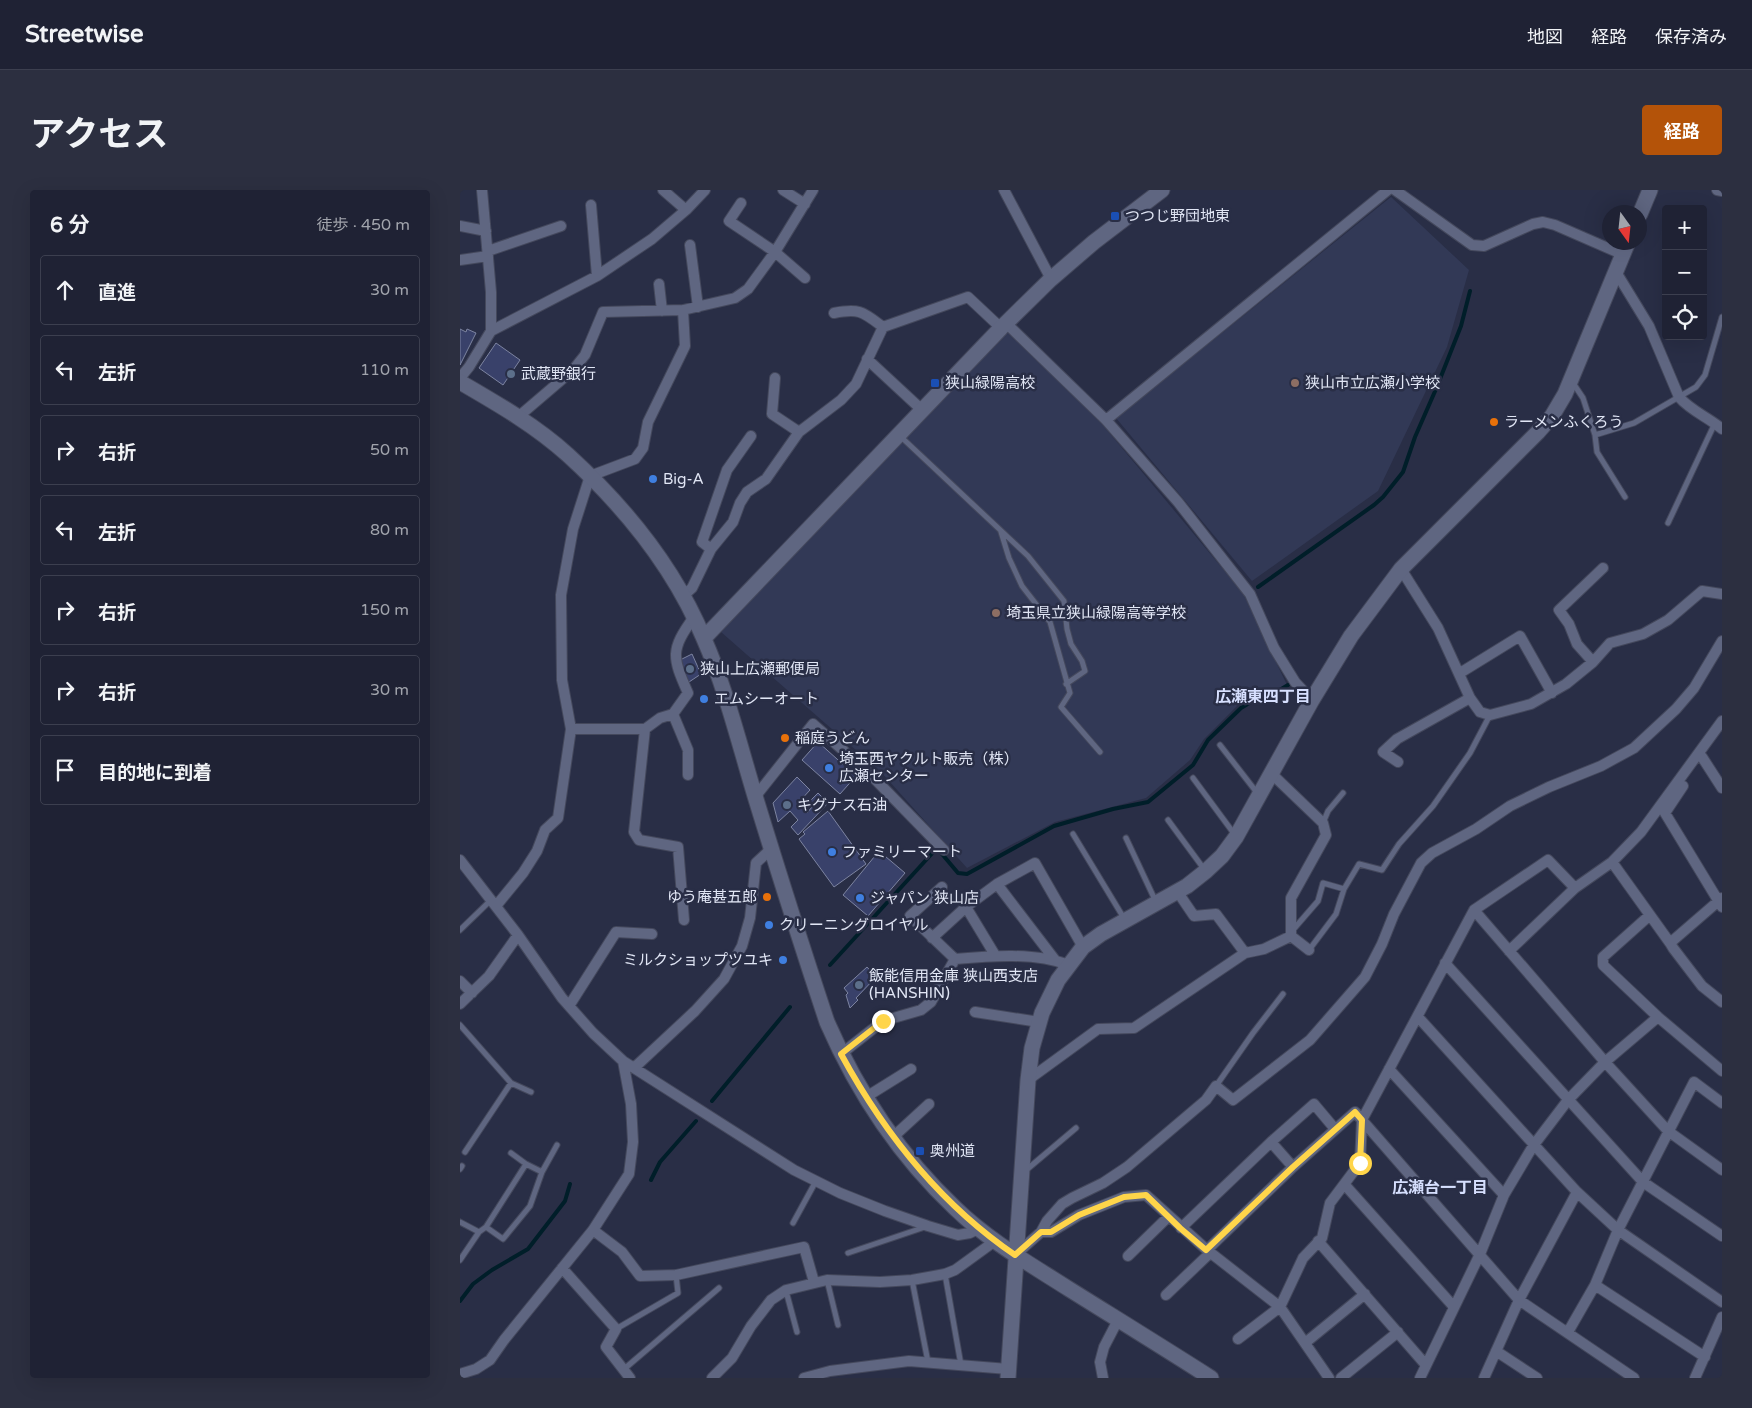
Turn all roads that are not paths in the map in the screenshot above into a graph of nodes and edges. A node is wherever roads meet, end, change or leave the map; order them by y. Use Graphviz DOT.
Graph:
graph roads {
  1 [pos="482,190"];
  2 [pos="662,190"];
  3 [pos="705,190"];
  4 [pos="783,190"];
  5 [pos="813,190"];
  6 [pos="1004,190"];
  7 [pos="1162,190"];
  8 [pos="1388,190"];
  9 [pos="1395,190"];
  10 [pos="1650,190"];
  11 [pos="1717,190"];
  12 [pos="1722,191"];
  13 [pos="741,203"];
  14 [pos="804,204"];
  15 [pos="591,205"];
  16 [pos="1644,205"];
  17 [pos="686,210"];
  18 [pos="460,226"];
  19 [pos="561,226"];
  20 [pos="486,231"];
  21 [pos="1602,241"];
  22 [pos="690,245"];
  23 [pos="1626,250"];
  24 [pos="774,252"];
  25 [pos="488,254"];
  26 [pos="460,260"];
  27 [pos="1616,272"];
  28 [pos="597,276"];
  29 [pos="805,278"];
  30 [pos="1051,279"];
  31 [pos="660,284"];
  32 [pos="698,307"];
  33 [pos="683,310"];
  34 [pos="662,311"];
  35 [pos="834,313"];
  36 [pos="1722,317"];
  37 [pos="1004,326"];
  38 [pos="883,327"];
  39 [pos="491,331"];
  40 [pos="867,359"];
  41 [pos="460,378"];
  42 [pos="775,378"];
  43 [pos="1571,380"];
  44 [pos="460,382"];
  45 [pos="1679,397"];
  46 [pos="922,410"];
  47 [pos="518,418"];
  48 [pos="1106,420"];
  49 [pos="1719,426"];
  50 [pos="800,432"];
  51 [pos="899,435"];
  52 [pos="1595,435"];
  53 [pos="751,436"];
  54 [pos="590,476"];
  55 [pos="1624,496"];
  56 [pos="1668,523"];
  57 [pos="1001,532"];
  58 [pos="711,549"];
  59 [pos="1603,568"];
  60 [pos="1401,569"];
  61 [pos="1722,594"];
  62 [pos="683,596"];
  63 [pos="694,616"];
  64 [pos="704,638"];
  65 [pos="1722,641"];
  66 [pos="1593,662"];
  67 [pos="1460,673"];
  68 [pos="1066,684"];
  69 [pos="1552,692"];
  70 [pos="1470,698"];
  71 [pos="1312,700"];
  72 [pos="673,714"];
  73 [pos="1490,715"];
  74 [pos="1722,721"];
  75 [pos="571,729"];
  76 [pos="645,729"];
  77 [pos="1722,733"];
  78 [pos="1220,745"];
  79 [pos="1100,752"];
  80 [pos="1702,757"];
  81 [pos="1398,762"];
  82 [pos="1272,774"];
  83 [pos="688,775"];
  84 [pos="1193,778"];
  85 [pos="1722,788"];
  86 [pos="1342,793"];
  87 [pos="1260,796"];
  88 [pos="755,797"];
  89 [pos="1168,820"];
  90 [pos="1323,823"];
  91 [pos="1073,834"];
  92 [pos="1236,837"];
  93 [pos="1126,838"];
  94 [pos="772,848"];
  95 [pos="944,850"];
  96 [pos="460,860"];
  97 [pos="1612,862"];
  98 [pos="1206,871"];
  99 [pos="997,884"];
  100 [pos="942,887"];
  101 [pos="1575,888"];
  102 [pos="1344,889"];
  103 [pos="1177,891"];
  104 [pos="494,903"];
  105 [pos="1156,903"];
  106 [pos="1721,903"];
  107 [pos="966,907"];
  108 [pos="1474,910"];
  109 [pos="1650,915"];
  110 [pos="684,920"];
  111 [pos="1125,920"];
  112 [pos="460,921"];
  113 [pos="465,926"];
  114 [pos="460,930"];
  115 [pos="652,934"];
  116 [pos="1292,934"];
  117 [pos="518,935"];
  118 [pos="932,938"];
  119 [pos="1670,943"];
  120 [pos="1083,947"];
  121 [pos="1309,950"];
  122 [pos="1509,951"];
  123 [pos="1245,953"];
  124 [pos="995,955"];
  125 [pos="955,959"];
  126 [pos="1062,963"];
  127 [pos="1445,963"];
  128 [pos="460,981"];
  129 [pos="472,993"];
  130 [pos="1283,994"];
  131 [pos="1722,1002"];
  132 [pos="460,1004"];
  133 [pos="569,1006"];
  134 [pos="975,1012"];
  135 [pos="1418,1017"];
  136 [pos="1658,1017"];
  137 [pos="1039,1022"];
  138 [pos="460,1025"];
  139 [pos="841,1054"];
  140 [pos="623,1061"];
  141 [pos="1604,1062"];
  142 [pos="634,1067"];
  143 [pos="911,1069"];
  144 [pos="1389,1069"];
  145 [pos="1722,1071"];
  146 [pos="1028,1080"];
  147 [pos="511,1083"];
  148 [pos="1216,1086"];
  149 [pos="532,1092"];
  150 [pos="866,1097"];
  151 [pos="1568,1100"];
  152 [pos="1722,1103"];
  153 [pos="930,1104"];
  154 [pos="1362,1120"];
  155 [pos="1076,1128"];
  156 [pos="1335,1129"];
  157 [pos="1668,1131"];
  158 [pos="893,1137"];
  159 [pos="1271,1142"];
  160 [pos="557,1145"];
  161 [pos="1533,1146"];
  162 [pos="466,1152"];
  163 [pos="511,1153"];
  164 [pos="526,1164"];
  165 [pos="1293,1167"];
  166 [pos="1722,1170"];
  167 [pos="542,1172"];
  168 [pos="1021,1174"];
  169 [pos="816,1181"];
  170 [pos="1643,1182"];
  171 [pos="1345,1185"];
  172 [pos="1577,1192"];
  173 [pos="1504,1195"];
  174 [pos="1168,1217"];
  175 [pos="460,1222"];
  176 [pos="793,1223"];
  177 [pos="928,1226"];
  178 [pos="486,1227"];
  179 [pos="978,1228"];
  180 [pos="1180,1228"];
  181 [pos="592,1230"];
  182 [pos="1618,1230"];
  183 [pos="478,1232"];
  184 [pos="1041,1232"];
  185 [pos="1722,1236"];
  186 [pos="995,1241"];
  187 [pos="1318,1241"];
  188 [pos="848,1252"];
  189 [pos="1208,1252"];
  190 [pos="1480,1254"];
  191 [pos="1015,1255"];
  192 [pos="1128,1256"];
  193 [pos="460,1260"];
  194 [pos="562,1268"];
  195 [pos="945,1274"];
  196 [pos="676,1275"];
  197 [pos="827,1280"];
  198 [pos="912,1280"];
  199 [pos="814,1282"];
  200 [pos="1595,1285"];
  201 [pos="719,1288"];
  202 [pos="786,1290"];
  203 [pos="1365,1294"];
  204 [pos="1166,1295"];
  205 [pos="1519,1300"];
  206 [pos="1722,1302"];
  207 [pos="1280,1307"];
  208 [pos="1454,1307"];
  209 [pos="1722,1317"];
  210 [pos="1118,1320"];
  211 [pos="838,1325"];
  212 [pos="616,1329"];
  213 [pos="797,1332"];
  214 [pos="1398,1332"];
  215 [pos="1568,1332"];
  216 [pos="1238,1339"];
  217 [pos="1305,1343"];
  218 [pos="1496,1351"];
  219 [pos="1705,1357"];
  220 [pos="928,1362"];
  221 [pos="1425,1364"];
  222 [pos="961,1365"];
  223 [pos="623,1370"];
  224 [pos="460,1374"];
  225 [pos="1008,1374"];
  226 [pos="630,1378"];
  227 [pos="712,1378"];
  228 [pos="804,1378"];
  229 [pos="1103,1378"];
  230 [pos="1211,1378"];
  231 [pos="1329,1378"];
  232 [pos="1341,1378"];
  233 [pos="1420,1378"];
  234 [pos="1484,1378"];
  235 [pos="1537,1378"];
  236 [pos="1634,1378"];
  237 [pos="1696,1378"];
  1 -- 20 [label="street"];
  2 -- 17 [label="street"];
  3 -- 17 [label="street"];
  4 -- 14 [label="street"];
  5 -- 14 [label="street"];
  6 -- 30 [label="street"];
  7 -- 30 [label="street"];
  8 -- 48 [label="street"];
  9 -- 21 [label="street"];
  10 -- 16 [label="street"];
  11 -- 12 [label="street"];
  13 -- 24 [label="street"];
  14 -- 24 [label="street"];
  15 -- 28 [label="street"];
  17 -- 28 [label="street"];
  18 -- 20 [label="street"];
  19 -- 25 [label="street"];
  20 -- 25 [label="street"];
  22 -- 32 [label="street"];
  23 -- 27 [label="street"];
  24 -- 29 [label="street"];
  24 -- 32 [label="street"];
  25 -- 26 [label="street"];
  25 -- 39 [label="street"];
  27 -- 43 [label="street"];
  27 -- 45 [label="street"];
  28 -- 39 [label="street"];
  30 -- 37 [label="street"];
  31 -- 34 [label="street"];
  32 -- 33 [label="street"];
  33 -- 34 [label="street"];
  33 -- 54 [label="street"];
  34 -- 47 [label="street"];
  35 -- 38 [label="street"];
  36 -- 45 [label="lane"];
  37 -- 38 [label="street"];
  37 -- 46 [label="street"];
  37 -- 48 [label="street"];
  38 -- 40 [label="street"];
  39 -- 41 [label="street"];
  40 -- 46 [label="street"];
  40 -- 50 [label="street"];
  42 -- 50 [label="street"];
  43 -- 52 [label="lane"];
  43 -- 60 [label="street"];
  44 -- 47 [label="street"];
  45 -- 49 [label="street"];
  45 -- 52 [label="lane"];
  46 -- 51 [label="street"];
  47 -- 54 [label="street"];
  48 -- 71 [label="street"];
  49 -- 56 [label="lane"];
  50 -- 58 [label="street"];
  51 -- 57 [label="lane"];
  51 -- 64 [label="street"];
  52 -- 55 [label="lane"];
  53 -- 58 [label="street"];
  54 -- 62 [label="street"];
  54 -- 75 [label="street"];
  57 -- 68 [label="lane"];
  57 -- 68 [label="lane"];
  58 -- 62 [label="street"];
  59 -- 66 [label="street"];
  60 -- 67 [label="street"];
  60 -- 71 [label="street"];
  61 -- 66 [label="street"];
  62 -- 63 [label="street"];
  63 -- 64 [label="street"];
  63 -- 72 [label="street"];
  64 -- 88 [label="street"];
  65 -- 148 [label="street"];
  66 -- 69 [label="street"];
  67 -- 69 [label="street"];
  67 -- 70 [label="street"];
  68 -- 79 [label="lane"];
  69 -- 73 [label="street"];
  70 -- 73 [label="street"];
  70 -- 81 [label="street"];
  71 -- 82 [label="street"];
  72 -- 76 [label="street"];
  72 -- 83 [label="street"];
  73 -- 102 [label="lane"];
  74 -- 97 [label="street"];
  75 -- 76 [label="street"];
  75 -- 104 [label="street"];
  76 -- 110 [label="street"];
  77 -- 80 [label="street"];
  78 -- 87 [label="lane"];
  80 -- 85 [label="street"];
  80 -- 106 [label="street"];
  82 -- 87 [label="street"];
  82 -- 90 [label="street"];
  84 -- 92 [label="lane"];
  86 -- 90 [label="lane"];
  87 -- 92 [label="street"];
  88 -- 94 [label="street"];
  88 -- 95 [label="street"];
  89 -- 98 [label="lane"];
  90 -- 116 [label="street"];
  91 -- 111 [label="lane"];
  92 -- 98 [label="street"];
  93 -- 105 [label="lane"];
  94 -- 139 [label="street"];
  94 -- 142 [label="street"];
  96 -- 104 [label="street"];
  97 -- 101 [label="street"];
  97 -- 109 [label="street"];
  98 -- 103 [label="street"];
  99 -- 107 [label="street"];
  99 -- 120 [label="street"];
  99 -- 126 [label="street"];
  100 -- 118 [label="street"];
  101 -- 108 [label="street"];
  101 -- 122 [label="street"];
  102 -- 116 [label="lane"];
  102 -- 121 [label="lane"];
  103 -- 105 [label="street"];
  103 -- 123 [label="street"];
  104 -- 113 [label="lane"];
  104 -- 117 [label="street"];
  105 -- 111 [label="street"];
  106 -- 119 [label="street"];
  107 -- 118 [label="street"];
  107 -- 124 [label="street"];
  108 -- 122 [label="street"];
  108 -- 127 [label="street"];
  109 -- 119 [label="street"];
  109 -- 136 [label="street"];
  111 -- 120 [label="street"];
  112 -- 113 [label="lane"];
  113 -- 114 [label="lane"];
  115 -- 133 [label="street"];
  116 -- 121 [label="street"];
  116 -- 123 [label="street"];
  117 -- 129 [label="street"];
  117 -- 133 [label="street"];
  118 -- 125 [label="street"];
  119 -- 131 [label="street"];
  120 -- 126 [label="street"];
  122 -- 141 [label="street"];
  123 -- 146 [label="street"];
  124 -- 125 [label="street"];
  124 -- 126 [label="street"];
  125 -- 139 [label="street"];
  126 -- 137 [label="street"];
  127 -- 135 [label="street"];
  127 -- 151 [label="street"];
  128 -- 129 [label="street"];
  129 -- 132 [label="street"];
  130 -- 148 [label="lane"];
  133 -- 140 [label="street"];
  134 -- 137 [label="street"];
  135 -- 144 [label="street"];
  135 -- 161 [label="street"];
  136 -- 141 [label="street"];
  136 -- 145 [label="street"];
  137 -- 146 [label="street"];
  138 -- 147 [label="lane"];
  139 -- 150 [label="street"];
  140 -- 142 [label="street"];
  140 -- 181 [label="street"];
  141 -- 151 [label="street"];
  141 -- 157 [label="street"];
  142 -- 169 [label="street"];
  143 -- 150 [label="street"];
  144 -- 154 [label="street"];
  144 -- 173 [label="street"];
  146 -- 168 [label="street"];
  147 -- 149 [label="lane"];
  147 -- 162 [label="lane"];
  148 -- 184 [label="street"];
  150 -- 158 [label="street"];
  151 -- 161 [label="street"];
  151 -- 170 [label="street"];
  152 -- 157 [label="street"];
  153 -- 158 [label="street"];
  154 -- 156 [label="street"];
  154 -- 171 [label="street"];
  154 -- 190 [label="street"];
  155 -- 168 [label="lane"];
  156 -- 159 [label="street"];
  156 -- 165 [label="street"];
  157 -- 166 [label="street"];
  157 -- 170 [label="street"];
  158 -- 179 [label="street"];
  159 -- 165 [label="street"];
  159 -- 180 [label="street"];
  160 -- 167 [label="lane"];
  161 -- 172 [label="street"];
  161 -- 173 [label="street"];
  163 -- 164 [label="lane"];
  164 -- 167 [label="lane"];
  164 -- 178 [label="lane"];
  165 -- 189 [label="street"];
  167 -- 178 [label="lane"];
  168 -- 191 [label="street"];
  169 -- 176 [label="lane"];
  169 -- 177 [label="street"];
  170 -- 182 [label="street"];
  170 -- 185 [label="street"];
  171 -- 187 [label="street"];
  171 -- 208 [label="street"];
  172 -- 182 [label="street"];
  172 -- 205 [label="street"];
  173 -- 190 [label="street"];
  174 -- 180 [label="street"];
  174 -- 184 [label="street"];
  174 -- 192 [label="street"];
  175 -- 183 [label="lane"];
  177 -- 179 [label="street"];
  177 -- 188 [label="lane"];
  178 -- 183 [label="lane"];
  179 -- 186 [label="street"];
  180 -- 189 [label="street"];
  181 -- 194 [label="street"];
  181 -- 196 [label="street"];
  182 -- 200 [label="street"];
  182 -- 206 [label="street"];
  183 -- 193 [label="lane"];
  184 -- 191 [label="street"];
  186 -- 191 [label="street"];
  186 -- 195 [label="street"];
  187 -- 203 [label="street"];
  187 -- 207 [label="street"];
  189 -- 204 [label="street"];
  189 -- 207 [label="street"];
  190 -- 205 [label="street"];
  190 -- 208 [label="street"];
  191 -- 210 [label="street"];
  191 -- 225 [label="street"];
  194 -- 212 [label="street"];
  194 -- 224 [label="street"];
  195 -- 198 [label="street"];
  195 -- 222 [label="lane"];
  196 -- 199 [label="street"];
  196 -- 212 [label="lane"];
  197 -- 198 [label="street"];
  197 -- 199 [label="street"];
  197 -- 211 [label="lane"];
  198 -- 220 [label="lane"];
  199 -- 202 [label="street"];
  200 -- 215 [label="street"];
  200 -- 219 [label="street"];
  201 -- 223 [label="lane"];
  202 -- 213 [label="lane"];
  202 -- 227 [label="street"];
  203 -- 214 [label="street"];
  203 -- 217 [label="street"];
  205 -- 215 [label="street"];
  205 -- 218 [label="street"];
  207 -- 216 [label="street"];
  207 -- 217 [label="street"];
  208 -- 221 [label="street"];
  209 -- 219 [label="street"];
  210 -- 229 [label="street"];
  210 -- 230 [label="street"];
  212 -- 223 [label="street"];
  214 -- 221 [label="street"];
  214 -- 232 [label="street"];
  215 -- 236 [label="street"];
  217 -- 231 [label="street"];
  218 -- 234 [label="street"];
  218 -- 235 [label="street"];
  219 -- 237 [label="street"];
  220 -- 222 [label="street"];
  220 -- 228 [label="street"];
  221 -- 233 [label="street"];
  222 -- 225 [label="street"];
  223 -- 226 [label="street"];
}
